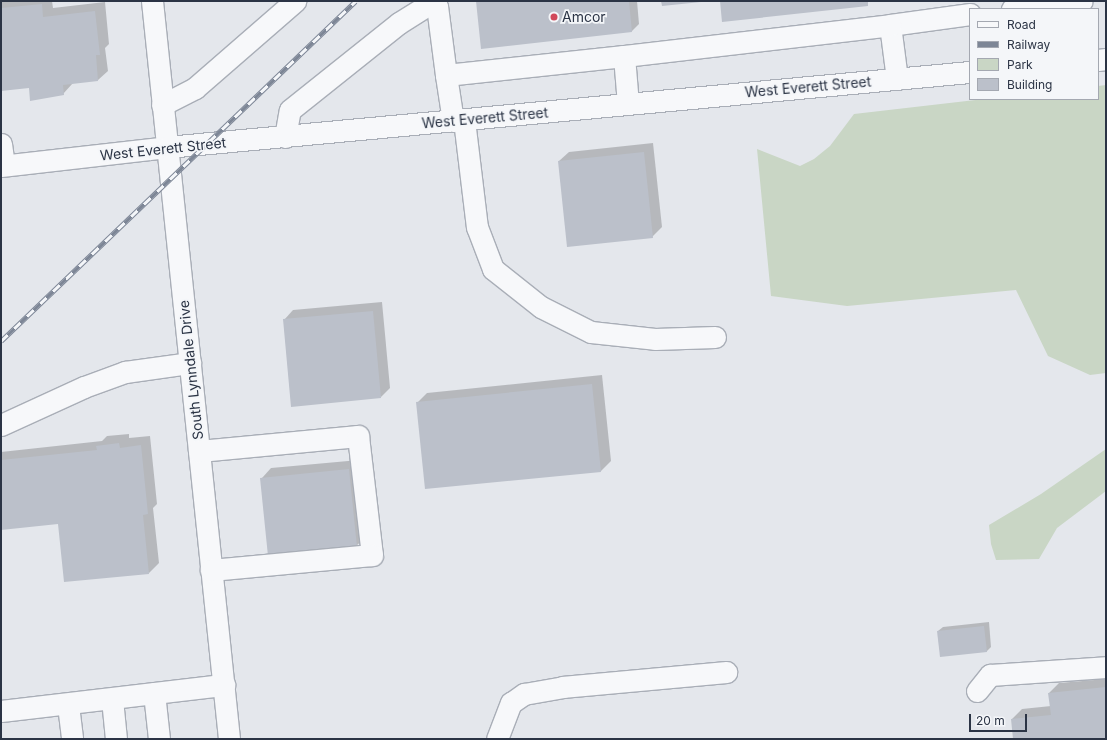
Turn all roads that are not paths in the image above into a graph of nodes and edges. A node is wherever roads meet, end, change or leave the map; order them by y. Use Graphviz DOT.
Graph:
graph roads {
  1 [pos="152,1"];
  2 [pos="295,1"];
  3 [pos="1082,1"];
  4 [pos="1021,8"];
  5 [pos="969,14"];
  6 [pos="890,25"];
  7 [pos="624,56"];
  8 [pos="969,72"];
  9 [pos="446,75"];
  10 [pos="897,79"];
  11 [pos="628,104"];
  12 [pos="162,105"];
  13 [pos="459,120"];
  14 [pos="285,137"];
  15 [pos="1,144"];
  16 [pos="167,147"];
  17 [pos="2,165"];
  18 [pos="715,337"];
  19 [pos="190,363"];
  20 [pos="1,425"];
  21 [pos="199,451"];
  22 [pos="212,570"];
  23 [pos="1106,667"];
  24 [pos="726,672"];
  25 [pos="224,685"];
  26 [pos="977,691"];
  27 [pos="154,694"];
  28 [pos="112,699"];
  29 [pos="68,705"];
  30 [pos="1,711"];
  31 [pos="72,739"];
  32 [pos="116,739"];
  33 [pos="159,739"];
  34 [pos="229,739"];
  35 [pos="497,739"];
  1 -- 12 [label="street, South Lynndale Drive"];
  2 -- 12 [label="street"];
  3 -- 4 [label="street"];
  5 -- 6 [label="street"];
  6 -- 7 [label="street"];
  6 -- 10 [label="street"];
  7 -- 9 [label="street"];
  7 -- 11 [label="street"];
  8 -- 10 [label="street, West Everett Street"];
  9 -- 13 [label="street"];
  9 -- 14 [label="street"];
  10 -- 11 [label="street, West Everett Street"];
  11 -- 13 [label="street, West Everett Street"];
  12 -- 16 [label="street, South Lynndale Drive"];
  13 -- 14 [label="street, West Everett Street"];
  13 -- 18 [label="street"];
  14 -- 16 [label="street, West Everett Street"];
  15 -- 17 [label="street"];
  16 -- 17 [label="street, West Everett Street"];
  16 -- 19 [label="street, South Lynndale Drive"];
  19 -- 20 [label="street"];
  19 -- 21 [label="street, South Lynndale Drive"];
  21 -- 22 [label="street, South Lynndale Drive"];
  21 -- 22 [label="street"];
  22 -- 25 [label="street, South Lynndale Drive"];
  23 -- 26 [label="street"];
  24 -- 35 [label="street"];
  25 -- 27 [label="street"];
  25 -- 34 [label="street, South Lynndale Drive"];
  27 -- 28 [label="street"];
  27 -- 33 [label="street"];
  28 -- 29 [label="street"];
  28 -- 32 [label="street"];
  29 -- 30 [label="street"];
  29 -- 31 [label="street"];
}
